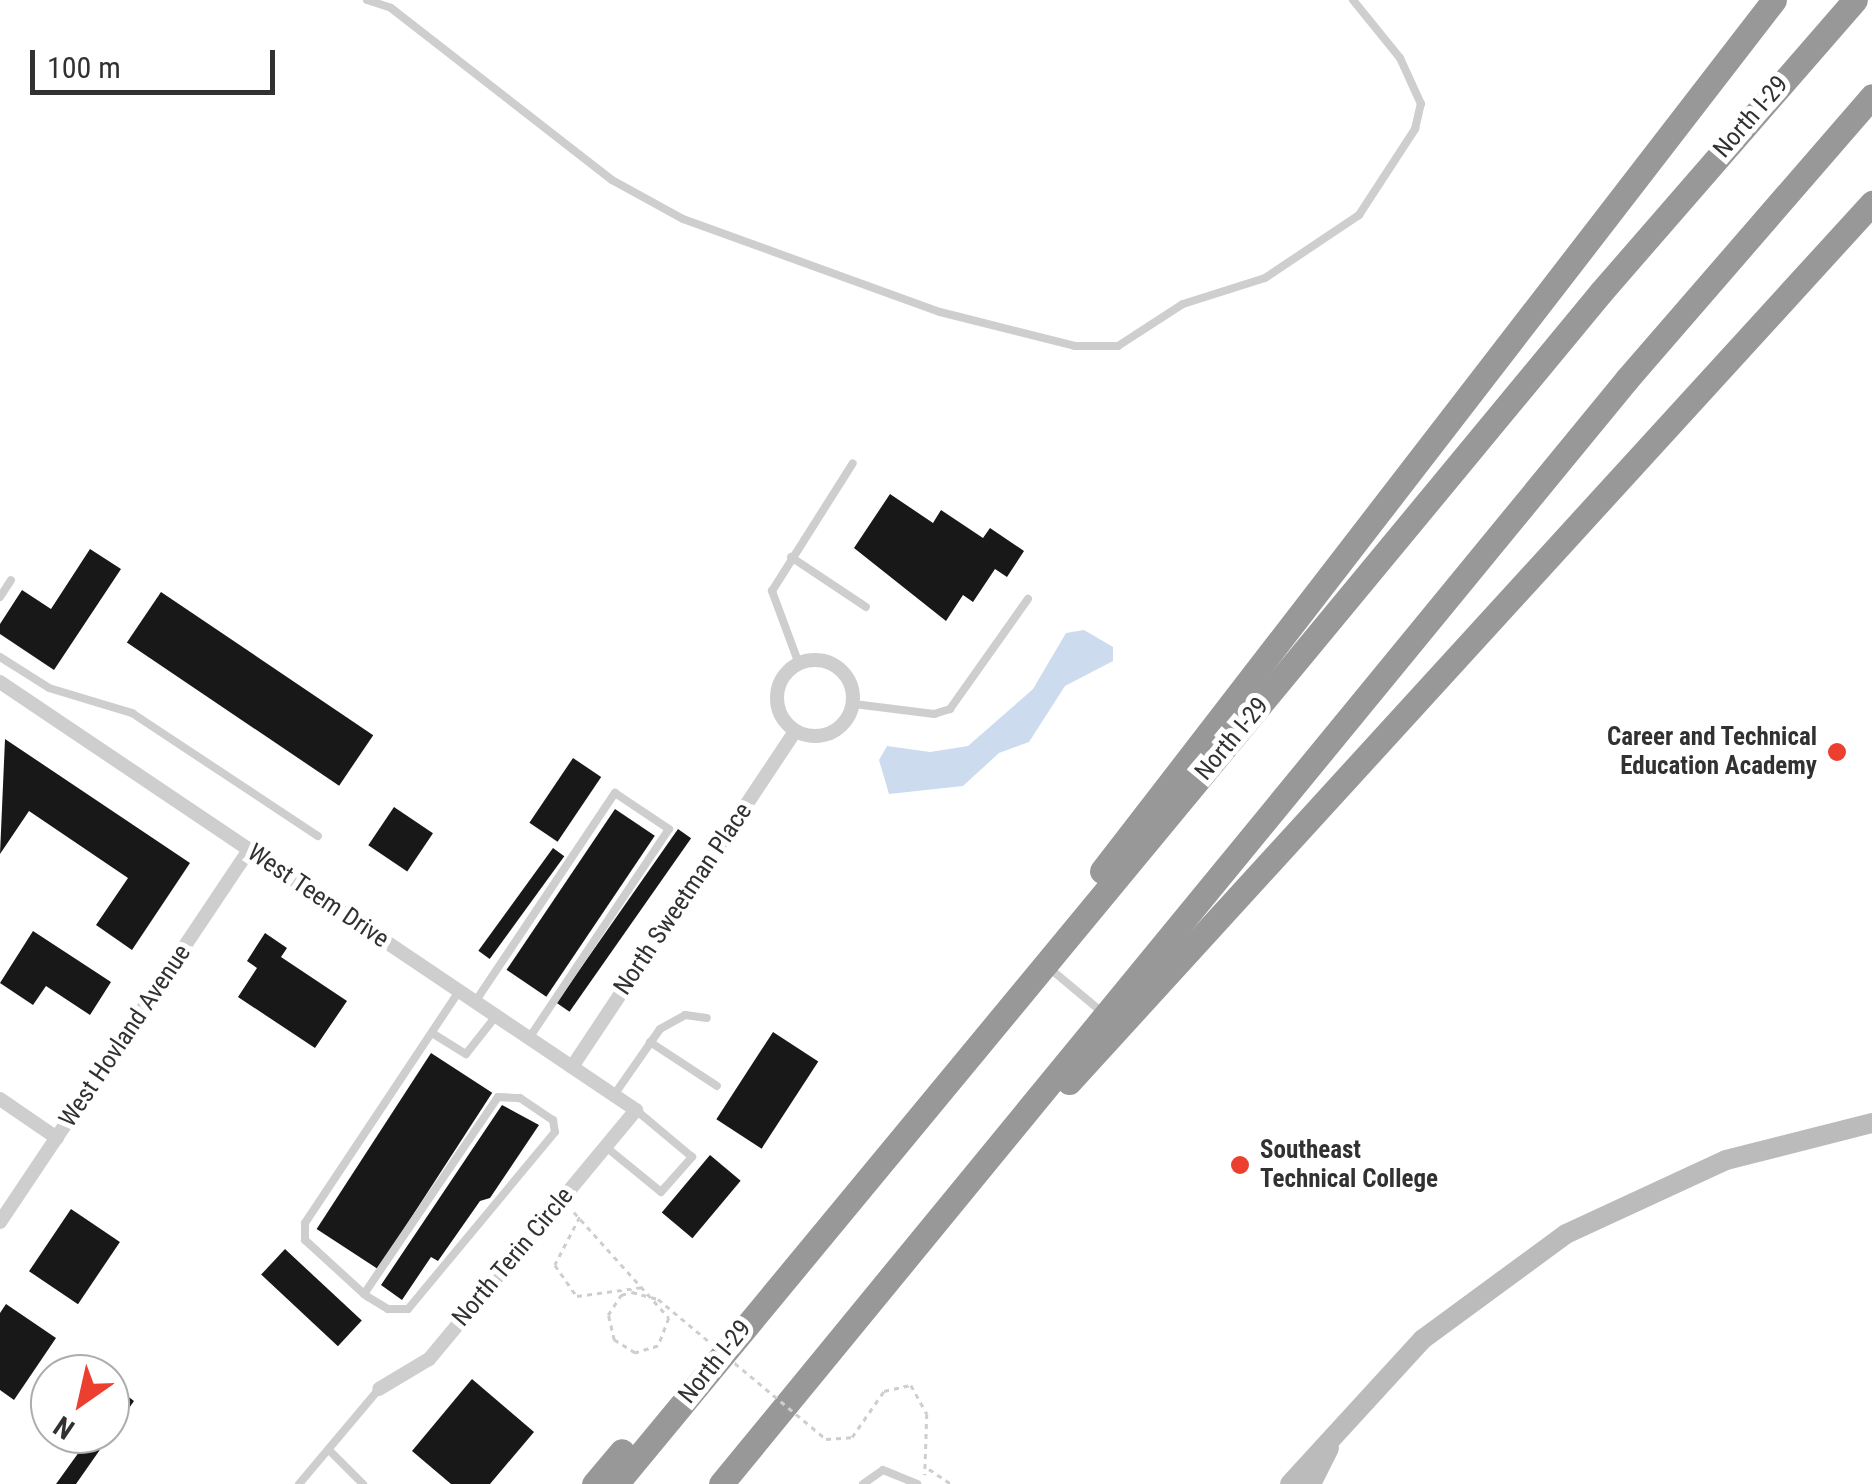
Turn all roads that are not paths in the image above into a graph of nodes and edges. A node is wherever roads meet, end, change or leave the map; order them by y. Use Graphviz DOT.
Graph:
graph roads {
  1 [pos="366,0"];
  2 [pos="1353,0"];
  3 [pos="1774,0"];
  4 [pos="1855,0"];
  5 [pos="1872,96"];
  6 [pos="1872,203"];
  7 [pos="853,463"];
  8 [pos="790,556"];
  9 [pos="11,580"];
  10 [pos="0,597"];
  11 [pos="1028,599"];
  12 [pos="866,607"];
  13 [pos="0,657"];
  14 [pos="798,664"];
  15 [pos="0,682"];
  16 [pos="49,688"];
  17 [pos="854,704"];
  18 [pos="36,706"];
  19 [pos="795,731"];
  20 [pos="318,836"];
  21 [pos="248,850"];
  22 [pos="1044,964"];
  23 [pos="458,991"];
  24 [pos="475,1002"];
  25 [pos="1104,1014"];
  26 [pos="496,1016"];
  27 [pos="707,1018"];
  28 [pos="432,1033"];
  29 [pos="528,1038"];
  30 [pos="650,1042"];
  31 [pos="572,1067"];
  32 [pos="717,1086"];
  33 [pos="940,1087"];
  34 [pos="614,1095"];
  35 [pos="0,1099"];
  36 [pos="636,1110"];
  37 [pos="1872,1123"];
  38 [pos="57,1138"];
  39 [pos="606,1146"];
  40 [pos="0,1222"];
  41 [pos="927,1237"];
  42 [pos="364,1294"];
  43 [pos="379,1389"];
  44 [pos="687,1397"];
  45 [pos="1336,1433"];
  46 [pos="330,1451"];
  47 [pos="299,1484"];
  48 [pos="362,1484"];
  49 [pos="594,1484"];
  50 [pos="616,1484"];
  51 [pos="722,1484"];
  52 [pos="863,1484"];
  53 [pos="917,1484"];
  54 [pos="1290,1484"];
  55 [pos="1311,1484"];
  1 -- 2 [label="lane"];
  3 -- 33 [label="highway"];
  4 -- 22 [label="highway, North I-29"];
  5 -- 25 [label="highway"];
  6 -- 41 [label="highway"];
  7 -- 8 [label="lane"];
  8 -- 12 [label="lane"];
  8 -- 14 [label="lane"];
  9 -- 10 [label="lane"];
  11 -- 17 [label="lane"];
  13 -- 16 [label="lane"];
  14 -- 17 [label="street"];
  14 -- 19 [label="street"];
  15 -- 18 [label="street, West Teem Drive"];
  16 -- 18 [label="lane"];
  16 -- 20 [label="lane"];
  17 -- 19 [label="street"];
  18 -- 21 [label="street, West Teem Drive"];
  19 -- 31 [label="street, North Sweetman Place"];
  21 -- 23 [label="street, West Teem Drive"];
  21 -- 38 [label="street, West Hovland Avenue"];
  22 -- 25 [label="lane"];
  22 -- 33 [label="highway, North I-29"];
  23 -- 24 [label="street, West Teem Drive"];
  23 -- 28 [label="lane"];
  24 -- 26 [label="street, West Teem Drive"];
  24 -- 29 [label="lane"];
  25 -- 41 [label="highway"];
  26 -- 28 [label="lane"];
  26 -- 29 [label="street, West Teem Drive"];
  27 -- 30 [label="lane"];
  28 -- 42 [label="lane"];
  29 -- 31 [label="street, West Teem Drive"];
  30 -- 32 [label="lane"];
  30 -- 34 [label="lane"];
  31 -- 34 [label="street, West Teem Drive"];
  33 -- 44 [label="highway, North I-29"];
  34 -- 36 [label="street, West Teem Drive"];
  35 -- 38 [label="street"];
  36 -- 39 [label="street, North Terin Circle"];
  36 -- 39 [label="lane"];
  37 -- 45 [label="street"];
  38 -- 40 [label="street, West Hovland Avenue"];
  39 -- 43 [label="street, North Terin Circle"];
  41 -- 51 [label="highway"];
  42 -- 42 [label="lane"];
  43 -- 46 [label="lane"];
  44 -- 49 [label="highway"];
  44 -- 50 [label="highway, North I-29"];
  45 -- 54 [label="street"];
  45 -- 55 [label="street"];
  46 -- 47 [label="lane"];
  46 -- 48 [label="lane"];
  52 -- 53 [label="lane"];
}
